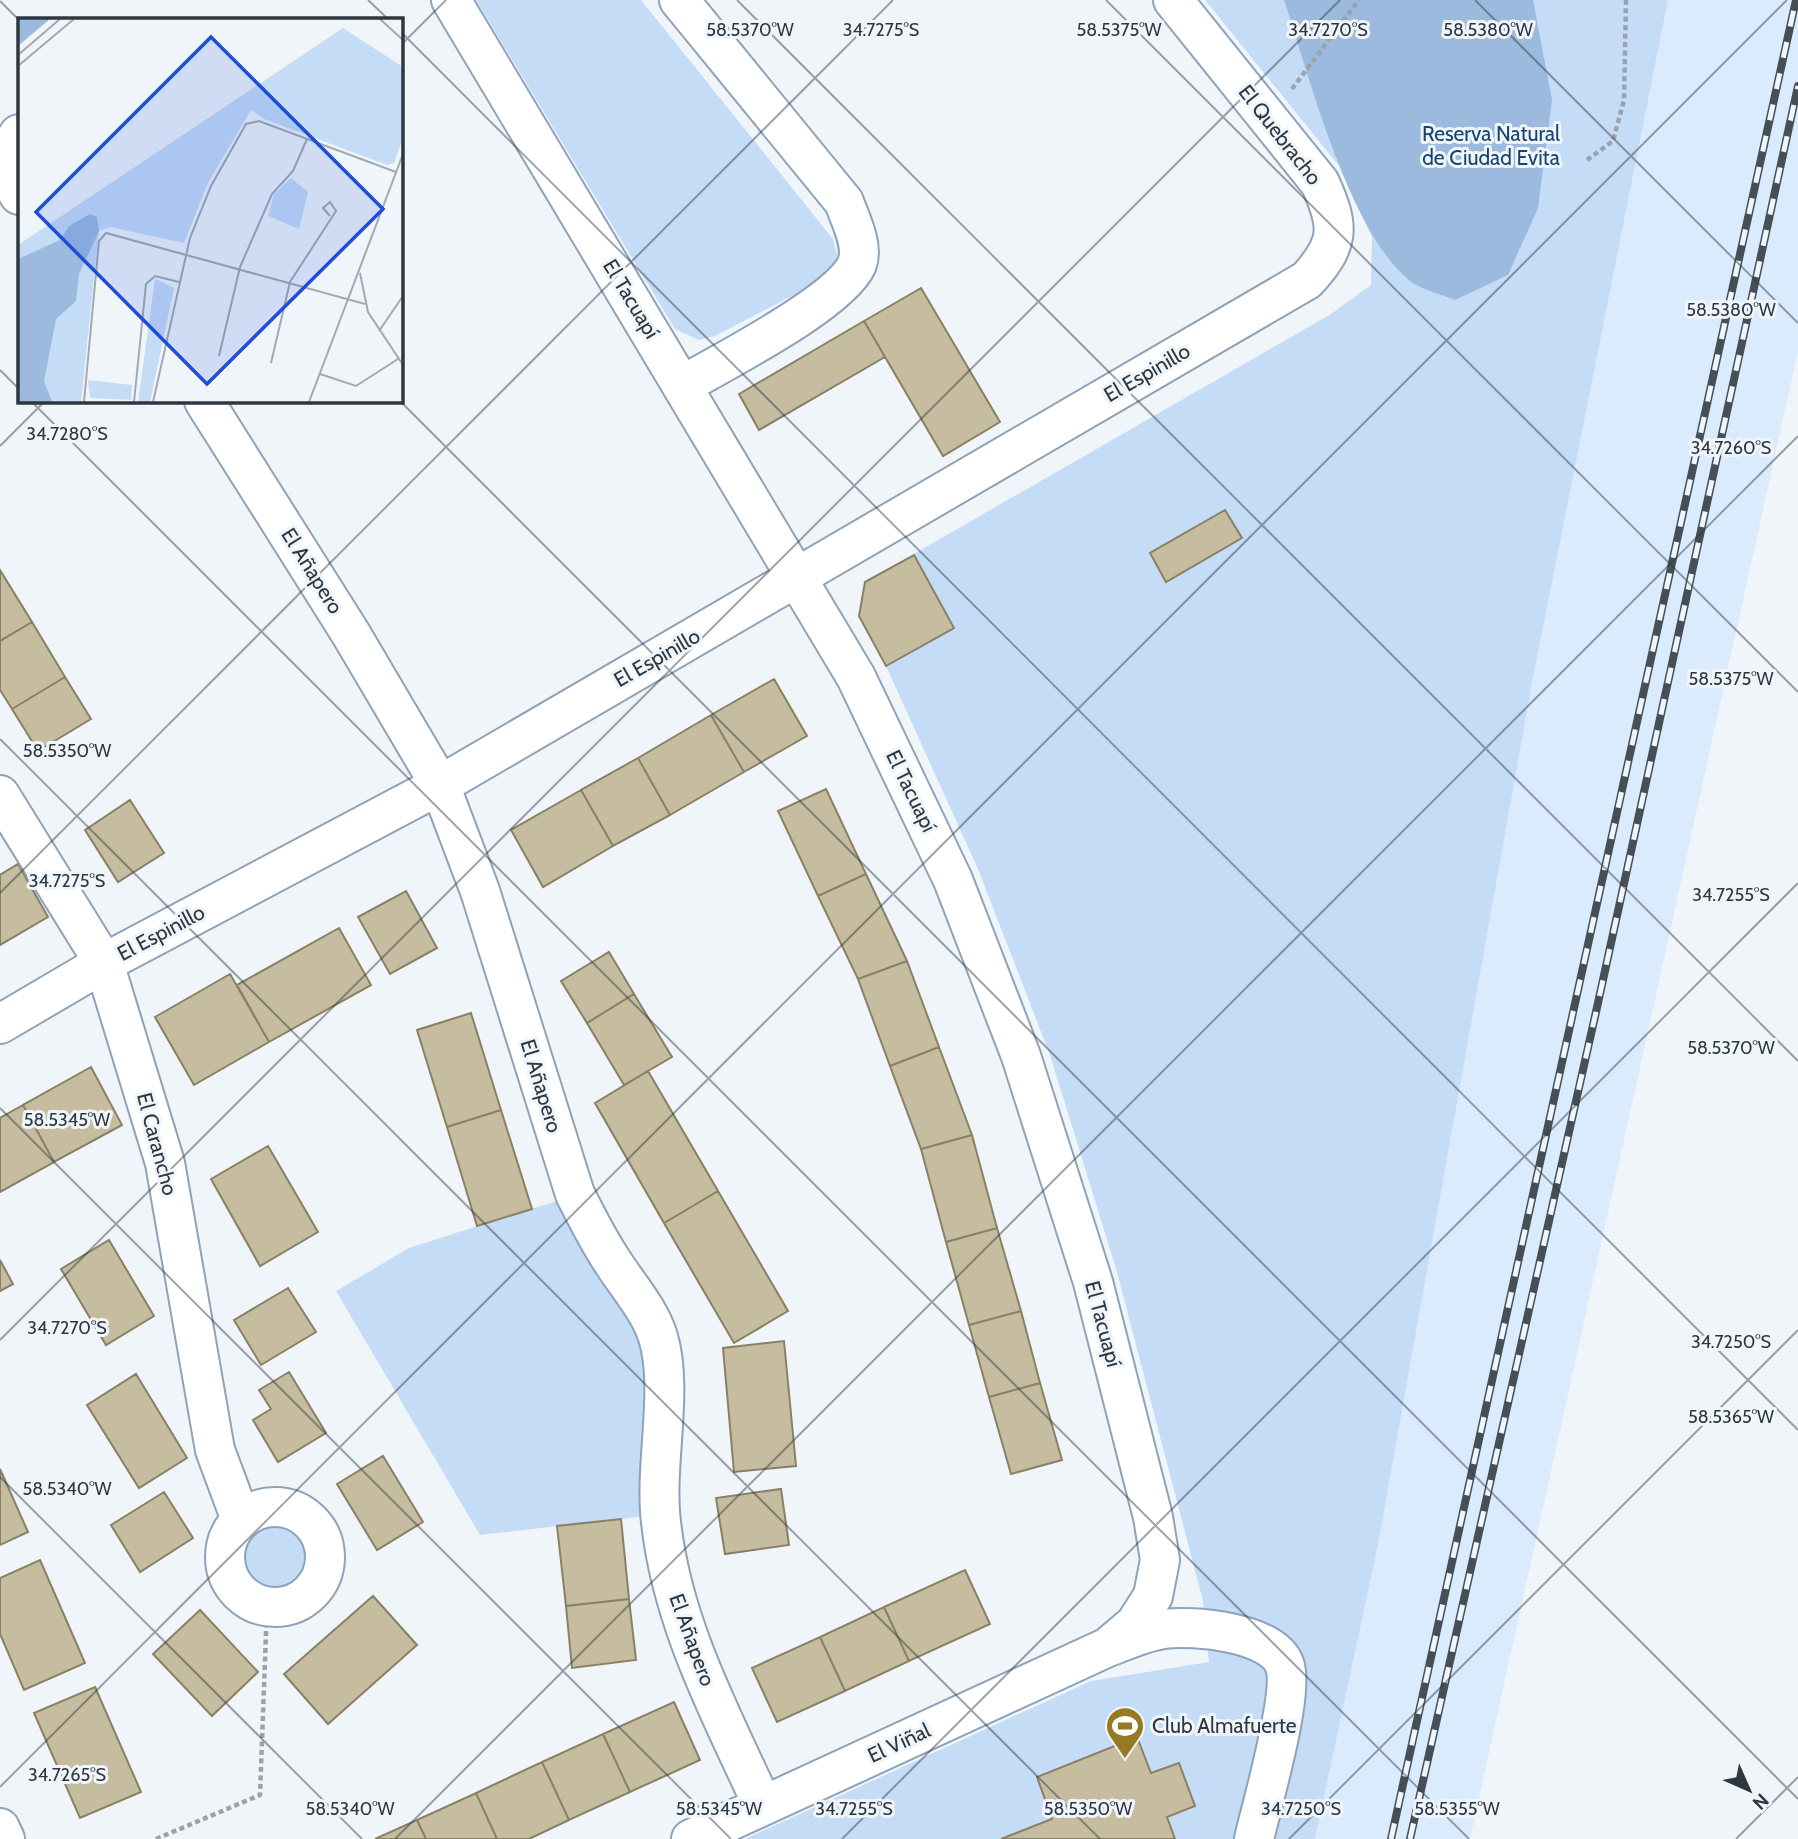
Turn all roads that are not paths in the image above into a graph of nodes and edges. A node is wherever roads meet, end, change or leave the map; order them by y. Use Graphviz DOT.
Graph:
graph roads {
  1 [pos="451,0"];
  2 [pos="679,0"];
  3 [pos="1173,0"];
  4 [pos="18,136"];
  5 [pos="18,193"];
  6 [pos="1307,281"];
  7 [pos="683,385"];
  8 [pos="205,402"];
  9 [pos="796,576"];
  10 [pos="440,785"];
  11 [pos="0,795"];
  12 [pos="104,964"];
  13 [pos="0,1024"];
  14 [pos="241,1520"];
  15 [pos="1108,1647"];
  16 [pos="763,1806"];
  17 [pos="0,1828"];
  18 [pos="5,1839"];
  19 [pos="691,1839"];
  20 [pos="1254,1839"];
  1 -- 7 [label="street, El Tacuapí"];
  2 -- 7 [label="street"];
  3 -- 6 [label="street, El Quebracho"];
  4 -- 5 [label="street"];
  6 -- 9 [label="street, El Espinillo"];
  7 -- 9 [label="street, El Tacuapí"];
  8 -- 10 [label="street, El Añapero"];
  9 -- 10 [label="street, El Espinillo"];
  9 -- 15 [label="street, El Tacuapí"];
  10 -- 12 [label="street, El Espinillo"];
  10 -- 16 [label="street, El Añapero"];
  11 -- 12 [label="street, El Carancho"];
  12 -- 13 [label="street, El Espinillo"];
  12 -- 14 [label="street, El Carancho"];
  14 -- 14 [label="street"];
  15 -- 16 [label="street, El Viñal"];
  15 -- 20 [label="street"];
  16 -- 19 [label="street, El Viñal"];
  17 -- 18 [label="street"];
}
